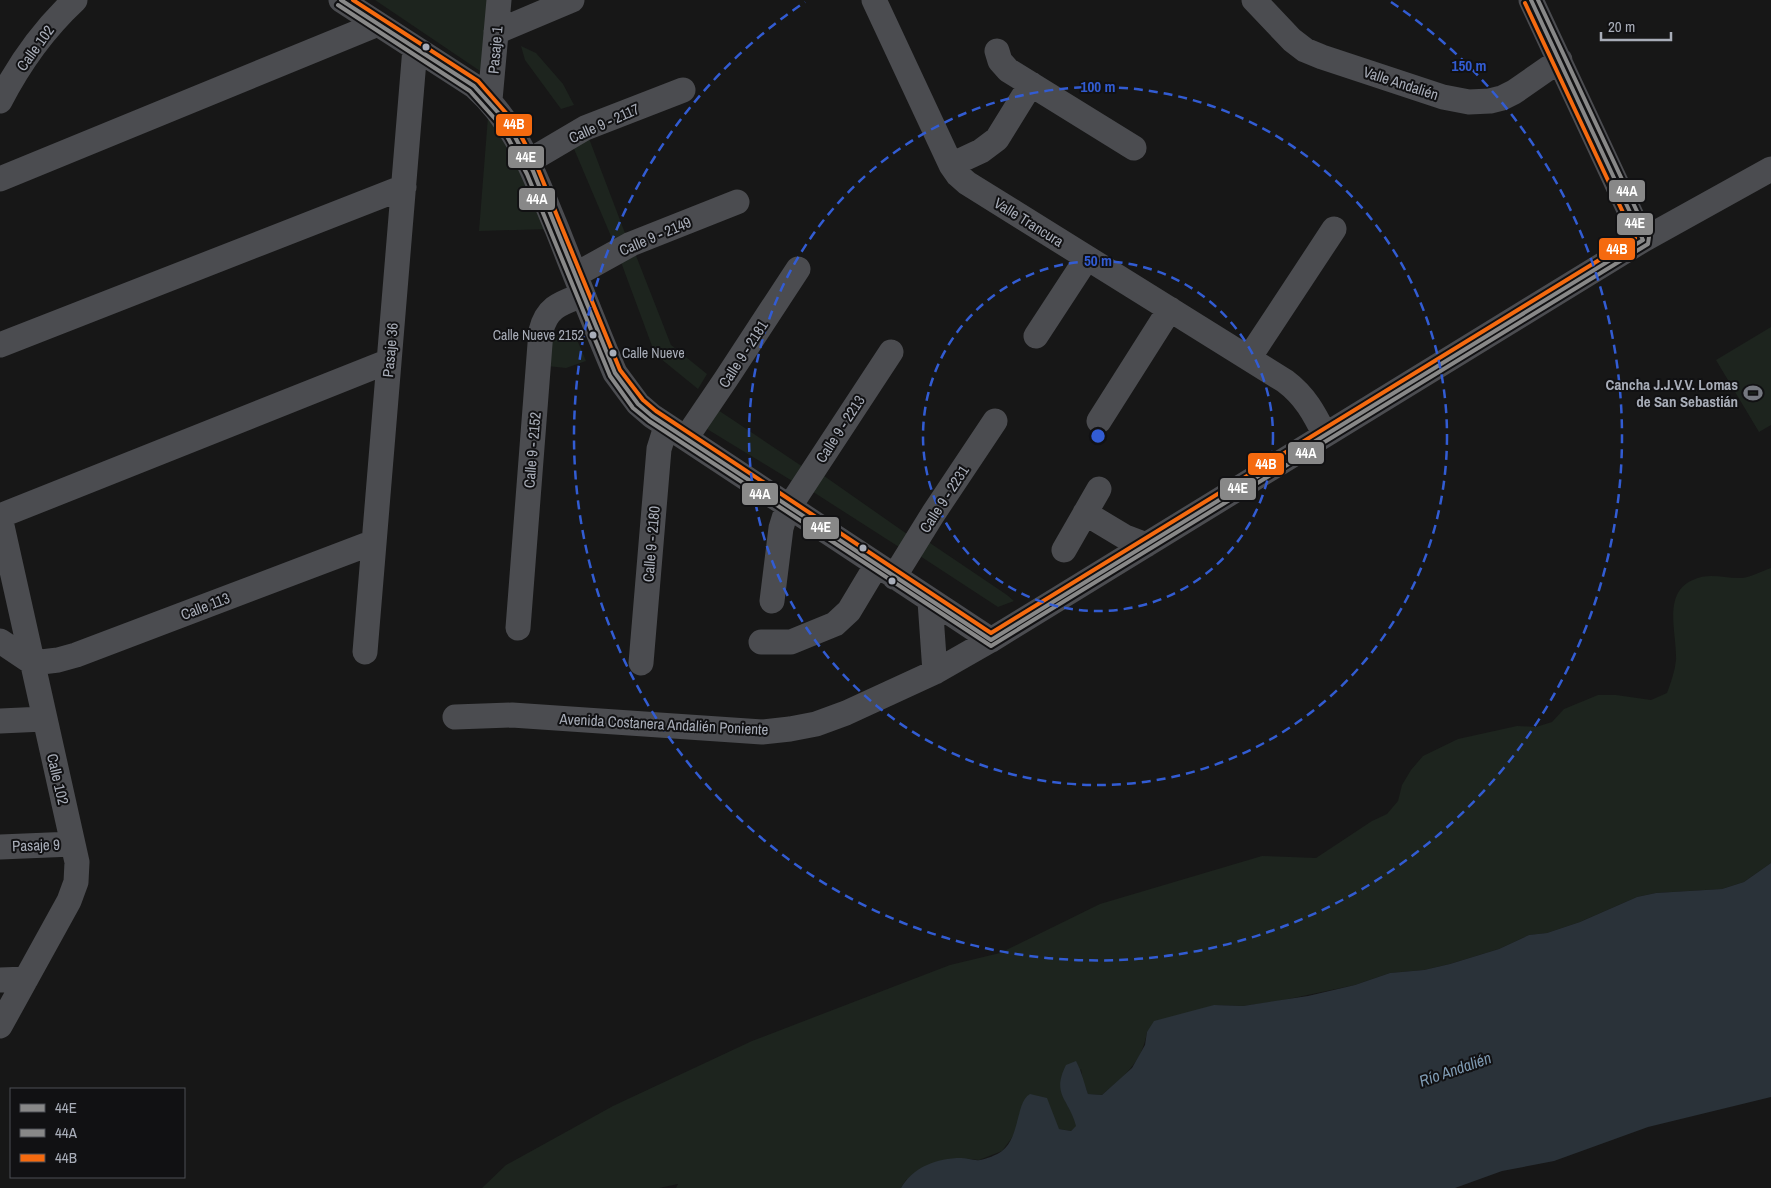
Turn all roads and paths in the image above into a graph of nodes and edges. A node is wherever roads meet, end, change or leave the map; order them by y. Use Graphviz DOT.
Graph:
graph roads {
  1 [pos="76,0"];
  2 [pos="341,0"];
  3 [pos="499,0"];
  4 [pos="572,0"];
  5 [pos="874,0"];
  6 [pos="1254,0"];
  7 [pos="1532,0"];
  8 [pos="378,24"];
  9 [pos="496,32"];
  10 [pos="415,48"];
  11 [pos="997,51"];
  12 [pos="1560,60"];
  13 [pos="1031,84"];
  14 [pos="683,90"];
  15 [pos="490,100"];
  16 [pos="0,101"];
  17 [pos="1134,148"];
  18 [pos="529,161"];
  19 [pos="951,165"];
  20 [pos="1771,169"];
  21 [pos="0,179"];
  22 [pos="404,187"];
  23 [pos="737,202"];
  24 [pos="1334,229"];
  25 [pos="1643,240"];
  26 [pos="1087,258"];
  27 [pos="798,268"];
  28 [pos="579,285"];
  29 [pos="1170,310"];
  30 [pos="1036,336"];
  31 [pos="0,345"];
  32 [pos="891,352"];
  33 [pos="1249,358"];
  34 [pos="389,361"];
  35 [pos="995,421"];
  36 [pos="1099,421"];
  37 [pos="677,432"];
  38 [pos="1325,435"];
  39 [pos="1099,489"];
  40 [pos="789,507"];
  41 [pos="1085,512"];
  42 [pos="0,516"];
  43 [pos="374,542"];
  44 [pos="1146,545"];
  45 [pos="1064,550"];
  46 [pos="885,571"];
  47 [pos="772,601"];
  48 [pos="930,601"];
  49 [pos="518,628"];
  50 [pos="990,640"];
  51 [pos="0,641"];
  52 [pos="761,642"];
  53 [pos="365,652"];
  54 [pos="33,663"];
  55 [pos="641,663"];
  56 [pos="935,672"];
  57 [pos="455,717"];
  58 [pos="44,719"];
  59 [pos="0,720"];
  60 [pos="73,844"];
  61 [pos="0,847"];
  62 [pos="26,979"];
  63 [pos="0,980"];
  64 [pos="0,1026"];
  1 -- 16 [label="street, Calle 102"];
  2 -- 8 [label="street"];
  3 -- 9 [label="street, Pasaje 1"];
  4 -- 9 [label="street"];
  5 -- 19 [label="street, Valle Trancura"];
  6 -- 12 [label="street, Valle Andalién"];
  7 -- 12 [label="street"];
  8 -- 10 [label="street"];
  8 -- 21 [label="street"];
  9 -- 15 [label="street, Pasaje 1"];
  10 -- 15 [label="street"];
  10 -- 22 [label="street, Pasaje 36"];
  11 -- 13 [label="street"];
  12 -- 25 [label="street"];
  13 -- 17 [label="street"];
  13 -- 19 [label="street"];
  14 -- 18 [label="street, Calle 9 - 2117"];
  15 -- 18 [label="street"];
  18 -- 28 [label="street"];
  19 -- 26 [label="street, Valle Trancura"];
  20 -- 25 [label="street, Avenida Costanera Andalién Poniente"];
  22 -- 31 [label="street"];
  22 -- 34 [label="street, Pasaje 36"];
  23 -- 28 [label="street, Calle 9 - 2149"];
  24 -- 33 [label="street"];
  25 -- 38 [label="street, Avenida Costanera Andalién Poniente"];
  26 -- 29 [label="street, Valle Trancura"];
  26 -- 30 [label="street"];
  27 -- 37 [label="street, Calle 9 - 2181"];
  28 -- 37 [label="street"];
  28 -- 49 [label="street, Calle 9 - 2152"];
  29 -- 33 [label="street, Valle Trancura"];
  29 -- 36 [label="street"];
  32 -- 40 [label="street, Calle 9 - 2213"];
  33 -- 38 [label="street, Valle Trancura"];
  34 -- 42 [label="street"];
  34 -- 43 [label="street, Pasaje 36"];
  35 -- 46 [label="street, Calle 9 - 2231"];
  37 -- 40 [label="street"];
  37 -- 55 [label="street, Calle 9 - 2180"];
  38 -- 44 [label="street, Avenida Costanera Andalién Poniente"];
  39 -- 41 [label="street"];
  40 -- 46 [label="street"];
  40 -- 47 [label="street, Calle 9 - 2213"];
  41 -- 44 [label="street"];
  41 -- 45 [label="street"];
  42 -- 54 [label="street, Calle 102"];
  43 -- 53 [label="street, Pasaje 36"];
  43 -- 54 [label="street, Calle 113"];
  44 -- 50 [label="street, Avenida Costanera Andalién Poniente"];
  46 -- 48 [label="street"];
  46 -- 52 [label="street, Calle 9 - 2231"];
  48 -- 50 [label="street"];
  48 -- 56 [label="street"];
  50 -- 56 [label="street, Avenida Costanera Andalién Poniente"];
  51 -- 54 [label="street"];
  54 -- 58 [label="street, Calle 102"];
  56 -- 57 [label="street, Avenida Costanera Andalién Poniente"];
  58 -- 59 [label="street"];
  58 -- 60 [label="street, Calle 102"];
  60 -- 61 [label="street, Pasaje 9"];
  60 -- 62 [label="street, Calle 102"];
  62 -- 63 [label="street"];
  62 -- 64 [label="street, Calle 102"];
}
